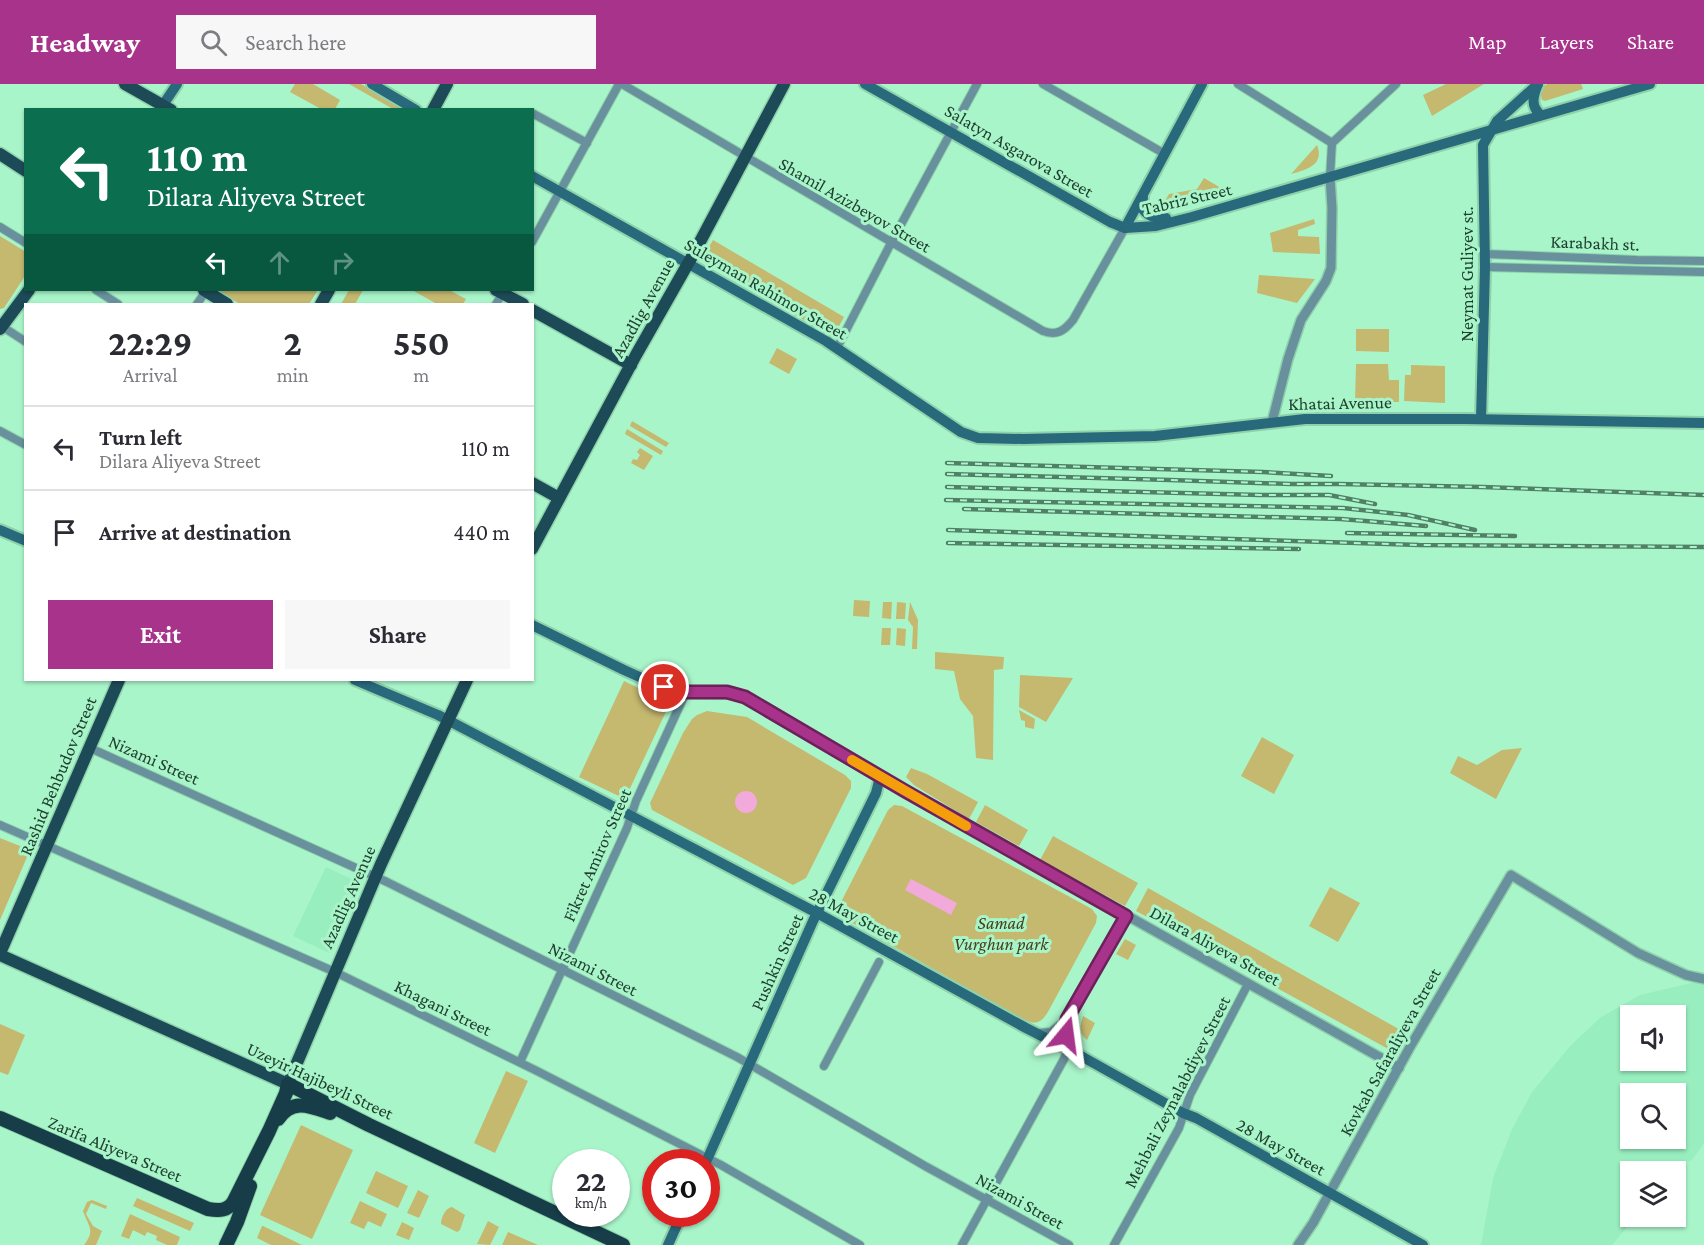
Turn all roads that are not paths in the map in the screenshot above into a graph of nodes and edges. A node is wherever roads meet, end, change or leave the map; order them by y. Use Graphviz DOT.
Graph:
graph roads {
  1 [pos="125,84"];
  2 [pos="177,84"];
  3 [pos="372,84"];
  4 [pos="447,84"];
  5 [pos="620,84"];
  6 [pos="784,84"];
  7 [pos="865,84"];
  8 [pos="976,84"];
  9 [pos="1043,84"];
  10 [pos="1202,84"];
  11 [pos="1238,84"];
  12 [pos="1396,84"];
  13 [pos="1538,84"];
  14 [pos="1623,84"];
  15 [pos="1650,84"];
  16 [pos="165,108"];
  17 [pos="413,108"];
  18 [pos="434,108"];
  19 [pos="1538,112"];
  20 [pos="534,114"];
  21 [pos="1493,126"];
  22 [pos="950,131"];
  23 [pos="1467,136"];
  24 [pos="1332,142"];
  25 [pos="587,143"];
  26 [pos="1483,145"];
  27 [pos="0,154"];
  28 [pos="1165,154"];
  29 [pos="745,158"];
  30 [pos="24,170"];
  31 [pos="1330,173"];
  32 [pos="534,177"];
  33 [pos="1146,188"];
  34 [pos="560,191"];
  35 [pos="1166,218"];
  36 [pos="0,226"];
  37 [pos="1125,228"];
  38 [pos="534,238"];
  39 [pos="24,242"];
  40 [pos="891,243"];
  41 [pos="1485,254"];
  42 [pos="1704,261"];
  43 [pos="689,263"];
  44 [pos="1485,267"];
  45 [pos="1704,272"];
  46 [pos="28,291"];
  47 [pos="98,291"];
  48 [pos="207,291"];
  49 [pos="501,291"];
  50 [pos="116,303"];
  51 [pos="225,303"];
  52 [pos="521,303"];
  53 [pos="534,311"];
  54 [pos="1,327"];
  55 [pos="24,341"];
  56 [pos="837,348"];
  57 [pos="631,365"];
  58 [pos="1481,419"];
  59 [pos="1272,422"];
  60 [pos="1704,423"];
  61 [pos="0,431"];
  62 [pos="978,438"];
  63 [pos="24,444"];
  64 [pos="534,484"];
  65 [pos="559,498"];
  66 [pos="0,530"];
  67 [pos="24,540"];
  68 [pos="534,545"];
  69 [pos="534,626"];
  70 [pos="119,681"];
  71 [pos="357,681"];
  72 [pos="466,681"];
  73 [pos="686,692"];
  74 [pos="448,721"];
  75 [pos="90,748"];
  76 [pos="880,777"];
  77 [pos="630,816"];
  78 [pos="0,825"];
  79 [pos="48,846"];
  80 [pos="376,877"];
  81 [pos="817,913"];
  82 [pos="1126,916"];
  83 [pos="0,954"];
  84 [pos="879,962"];
  85 [pos="562,970"];
  86 [pos="335,972"];
  87 [pos="1704,979"];
  88 [pos="1248,984"];
  89 [pos="1067,1019"];
  90 [pos="1035,1033"];
  91 [pos="1068,1049"];
  92 [pos="520,1062"];
  93 [pos="750,1065"];
  94 [pos="824,1066"];
  95 [pos="1399,1068"];
  96 [pos="288,1084"];
  97 [pos="1183,1113"];
  98 [pos="0,1118"];
  99 [pos="369,1125"];
  100 [pos="269,1131"];
  101 [pos="686,1149"];
  102 [pos="712,1149"];
  103 [pos="720,1167"];
  104 [pos="1330,1193"];
  105 [pos="986,1200"];
  106 [pos="222,1209"];
  107 [pos="676,1227"];
  108 [pos="226,1245"];
  109 [pos="624,1245"];
  110 [pos="668,1245"];
  111 [pos="860,1245"];
  112 [pos="962,1245"];
  113 [pos="1069,1245"];
  114 [pos="1114,1245"];
  115 [pos="1298,1245"];
  116 [pos="1424,1245"];
  1 -- 16 [label="main road"];
  2 -- 16 [label="main road"];
  3 -- 17 [label="main road"];
  4 -- 18 [label="main road"];
  5 -- 25 [label="street"];
  5 -- 29 [label="street, Shamil Azizbeyov Street"];
  6 -- 29 [label="main road, Azadlig Avenue"];
  7 -- 22 [label="main road, Salatyn Asgarova Street"];
  8 -- 22 [label="street"];
  9 -- 28 [label="street"];
  10 -- 28 [label="main road"];
  11 -- 24 [label="street"];
  12 -- 24 [label="street"];
  13 -- 19 [label="main road"];
  13 -- 21 [label="main road"];
  14 -- 19 [label="main road, Tabriz Street"];
  15 -- 19 [label="main road, Tabriz Street"];
  19 -- 21 [label="main road, Tabriz Street"];
  20 -- 25 [label="street"];
  21 -- 23 [label="main road, Tabriz Street"];
  21 -- 26 [label="main road, Neymat Guliyev st."];
  21 -- 31 [label="main road, Tabriz Street"];
  22 -- 37 [label="main road, Salatyn Asgarova Street"];
  22 -- 40 [label="street"];
  23 -- 26 [label="main road"];
  23 -- 31 [label="main road, Tabriz Street"];
  24 -- 31 [label="street"];
  25 -- 34 [label="street"];
  26 -- 41 [label="main road, Neymat Guliyev st."];
  27 -- 30 [label="main road"];
  28 -- 33 [label="main road"];
  29 -- 40 [label="street, Shamil Azizbeyov Street"];
  29 -- 43 [label="main road, Azadlig Avenue"];
  31 -- 35 [label="main road, Tabriz Street"];
  31 -- 37 [label="main road, Tabriz Street"];
  31 -- 59 [label="street"];
  32 -- 34 [label="main road, Suleyman Rahimov Street"];
  33 -- 35 [label="main road"];
  33 -- 37 [label="main road"];
  34 -- 38 [label="street"];
  34 -- 43 [label="main road, Suleyman Rahimov Street"];
  35 -- 37 [label="main road, Tabriz Street"];
  36 -- 39 [label="street"];
  37 -- 40 [label="street, Shamil Azizbeyov Street"];
  40 -- 56 [label="street"];
  41 -- 42 [label="street, Karabakh st."];
  41 -- 44 [label="main road, Neymat Guliyev st."];
  43 -- 56 [label="main road, Suleyman Rahimov Street"];
  43 -- 57 [label="main road, Azadlig Avenue"];
  44 -- 45 [label="street, Karabakh st."];
  44 -- 58 [label="main road, Neymat Guliyev st."];
  46 -- 54 [label="main road"];
  47 -- 50 [label="street"];
  48 -- 51 [label="main road"];
  49 -- 52 [label="main road"];
  53 -- 57 [label="main road"];
  54 -- 55 [label="street"];
  56 -- 62 [label="main road, Suleyman Rahimov Street"];
  57 -- 65 [label="main road, Azadlig Avenue"];
  58 -- 59 [label="main road, Khatai Avenue"];
  58 -- 60 [label="main road, Khatai Avenue"];
  59 -- 62 [label="main road, Khatai Avenue"];
  61 -- 63 [label="street"];
  64 -- 65 [label="main road"];
  65 -- 68 [label="main road, Azadlig Avenue"];
  66 -- 67 [label="main road"];
  69 -- 73 [label="main road, Dilara Aliyeva Street"];
  70 -- 75 [label="main road, Rashid Behbudov Street"];
  71 -- 74 [label="main road, 28 May Street"];
  72 -- 74 [label="main road, Azadlig Avenue"];
  73 -- 76 [label="main road, Dilara Aliyeva Street"];
  73 -- 77 [label="street, Fikret Amirov Street"];
  74 -- 77 [label="main road, 28 May Street"];
  74 -- 80 [label="main road, Azadlig Avenue"];
  75 -- 79 [label="main road, Rashid Behbudov Street"];
  75 -- 80 [label="street, Nizami Street"];
  76 -- 81 [label="main road, Pushkin Street"];
  76 -- 82 [label="street, Dilara Aliyeva Street"];
  77 -- 81 [label="main road, 28 May Street"];
  77 -- 85 [label="street, Fikret Amirov Street"];
  78 -- 79 [label="street, Khagani Street"];
  79 -- 83 [label="main road, Rashid Behbudov Street"];
  79 -- 86 [label="street, Khagani Street"];
  80 -- 85 [label="street, Nizami Street"];
  80 -- 86 [label="main road, Azadlig Avenue"];
  81 -- 90 [label="main road, 28 May Street"];
  81 -- 93 [label="main road, Pushkin Street"];
  82 -- 88 [label="street, Dilara Aliyeva Street"];
  82 -- 89 [label="street"];
  83 -- 96 [label="main road, Uzeyir Hajibeyli Street"];
  84 -- 94 [label="street"];
  85 -- 92 [label="street, Fikret Amirov Street"];
  85 -- 93 [label="street, Nizami Street"];
  86 -- 92 [label="street, Khagani Street"];
  86 -- 96 [label="main road, Azadlig Avenue"];
  87 -- 95 [label="street, Kovkab Safaraliyeva Street"];
  88 -- 95 [label="street, Dilara Aliyeva Street"];
  88 -- 97 [label="street, Mehbali Zeynalabdiyev Street"];
  89 -- 90 [label="street"];
  89 -- 91 [label="street"];
  90 -- 91 [label="main road, 28 May Street"];
  91 -- 97 [label="main road, 28 May Street"];
  91 -- 105 [label="street"];
  92 -- 101 [label="street, Khagani Street"];
  93 -- 102 [label="main road, Pushkin Street"];
  93 -- 105 [label="street, Nizami Street"];
  95 -- 104 [label="street, Kovkab Safaraliyeva Street"];
  96 -- 99 [label="highway, Uzeyir Hajibeyli Street"];
  96 -- 100 [label="highway, Azadlig Avenue"];
  97 -- 104 [label="main road, 28 May Street"];
  97 -- 114 [label="street, Mehbali Zeynalabdiyev Street"];
  98 -- 106 [label="highway, Zarifa Aliyeva Street"];
  99 -- 100 [label="highway"];
  99 -- 109 [label="highway, Uzeyir Hajibeyli Street"];
  100 -- 106 [label="highway, Azadlig Avenue"];
  100 -- 108 [label="highway, Azadlig Avenue"];
  103 -- 111 [label="street, Khagani Street"];
  104 -- 115 [label="street, Kovkab Safaraliyeva Street"];
  104 -- 116 [label="main road, 28 May Street"];
  105 -- 112 [label="street"];
  105 -- 113 [label="street, Nizami Street"];
  107 -- 110 [label="main road"];
}
